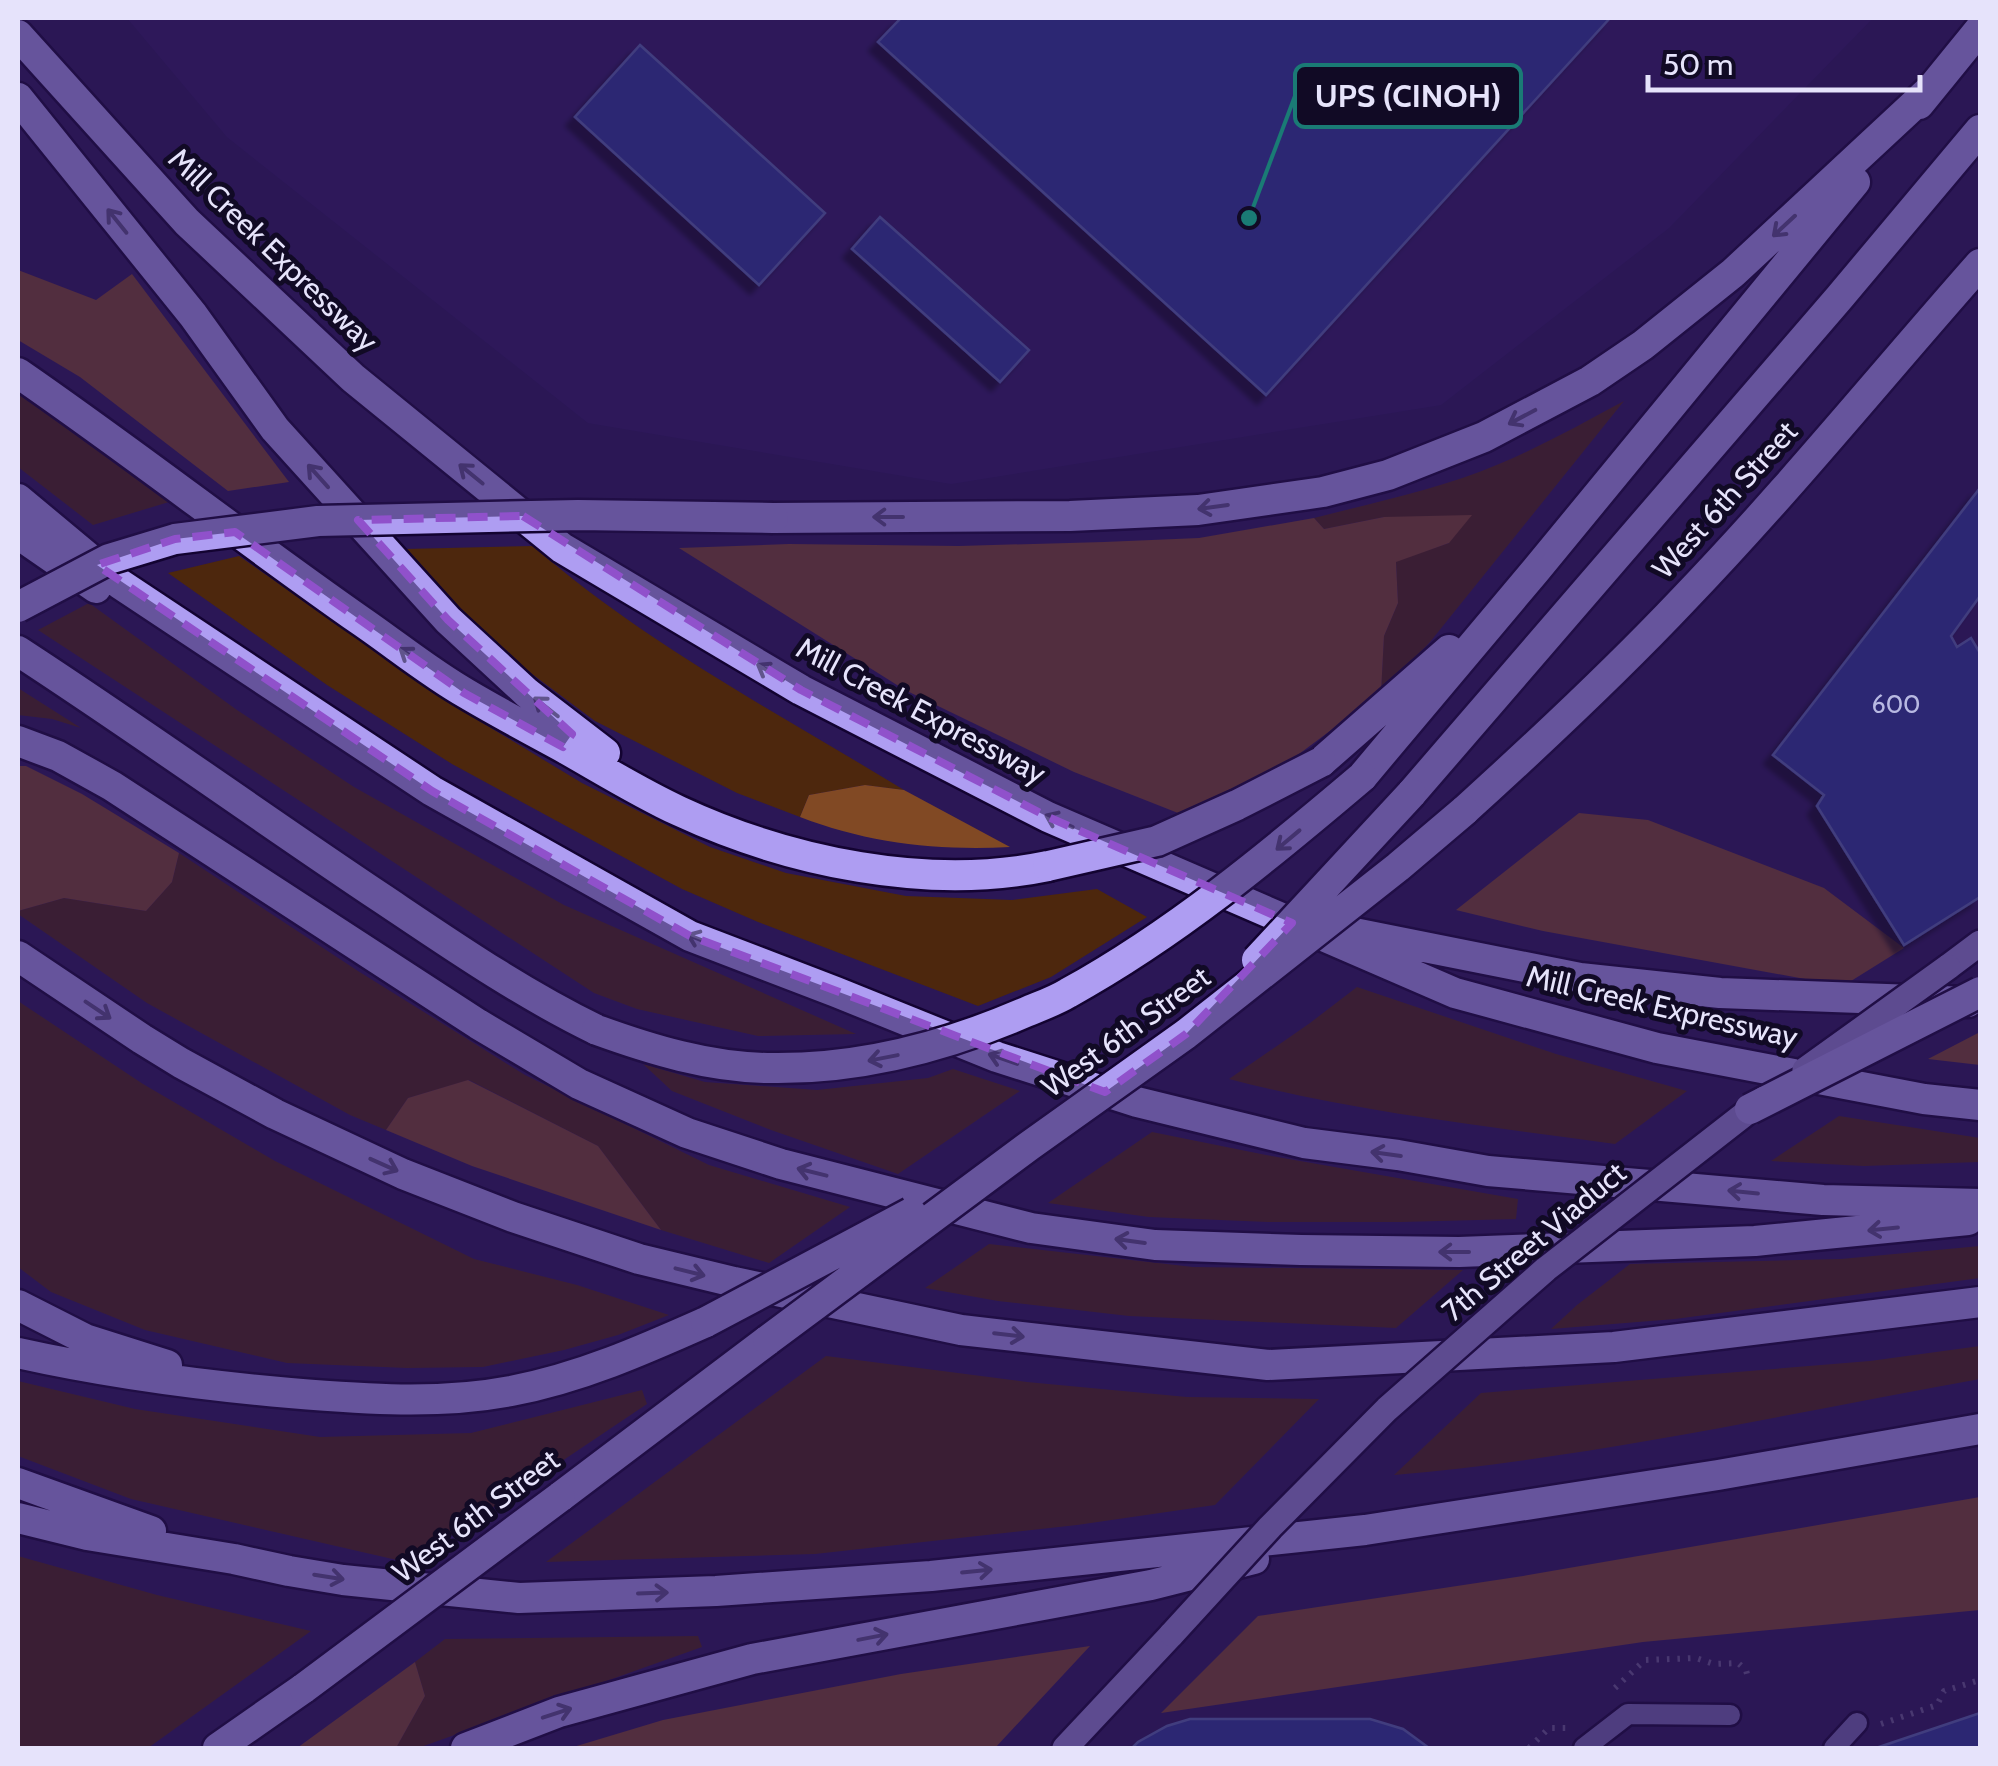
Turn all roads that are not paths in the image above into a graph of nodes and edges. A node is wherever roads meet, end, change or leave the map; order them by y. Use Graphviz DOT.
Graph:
graph roads {
  1 [pos="1980,28"];
  2 [pos="18,35"];
  3 [pos="1932,88"];
  4 [pos="18,98"];
  5 [pos="1980,130"];
  6 [pos="1980,264"];
  7 [pos="18,373"];
  8 [pos="18,499"];
  9 [pos="18,534"];
  10 [pos="1536,570"];
  11 [pos="18,606"];
  12 [pos="18,650"];
  13 [pos="290,697"];
  14 [pos="18,741"];
  15 [pos="678,810"];
  16 [pos="1276,916"];
  17 [pos="1980,947"];
  18 [pos="18,956"];
  19 [pos="1980,992"];
  20 [pos="1980,1002"];
  21 [pos="1186,1034"];
  22 [pos="1980,1105"];
  23 [pos="1750,1109"];
  24 [pos="1029,1146"];
  25 [pos="1980,1204"];
  26 [pos="1980,1219"];
  27 [pos="1980,1302"];
  28 [pos="18,1305"];
  29 [pos="18,1353"];
  30 [pos="332,1396"];
  31 [pos="1980,1430"];
  32 [pos="18,1483"];
  33 [pos="18,1518"];
  34 [pos="1365,1530"];
  35 [pos="234,1559"];
  36 [pos="1730,1715"];
  37 [pos="1862,1726"];
  38 [pos="218,1748"];
  39 [pos="466,1748"];
  40 [pos="1065,1748"];
  41 [pos="1584,1748"];
  42 [pos="1834,1748"];
  1 -- 3 [label="highway"];
  16 -- 2 [label="highway, Mill Creek Expressway, one-way"];
  3 -- 10 [label="highway"];
  3 -- 11 [label="highway, one-way, bridge"];
  15 -- 4 [label="highway, one-way"];
  5 -- 21 [label="highway, bridge"];
  6 -- 21 [label="highway, West 6th Street, bridge"];
  15 -- 7 [label="highway, one-way"];
  8 -- 13 [label="highway"];
  9 -- 13 [label="highway"];
  10 -- 12 [label="highway, one-way, bridge"];
  10 -- 15 [label="highway, bridge"];
  25 -- 13 [label="highway, one-way"];
  26 -- 14 [label="highway, one-way"];
  16 -- 20 [label="highway"];
  16 -- 22 [label="highway, Mill Creek Expressway"];
  17 -- 23 [label="main road, 7th Street Viaduct, bridge"];
  18 -- 27 [label="highway, one-way"];
  19 -- 23 [label="highway, bridge"];
  21 -- 24 [label="highway, West 6th Street, bridge"];
  23 -- 40 [label="main road, 7th Street Viaduct, bridge"];
  24 -- 30 [label="highway, bridge"];
  24 -- 38 [label="highway, West 6th Street, bridge"];
  28 -- 30 [label="highway"];
  29 -- 30 [label="highway"];
  31 -- 34 [label="highway"];
  32 -- 35 [label="highway"];
  33 -- 35 [label="highway"];
  35 -- 34 [label="highway, one-way"];
  39 -- 34 [label="highway, one-way"];
  36 -- 41 [label="lane"];
  37 -- 42 [label="lane"];
}
